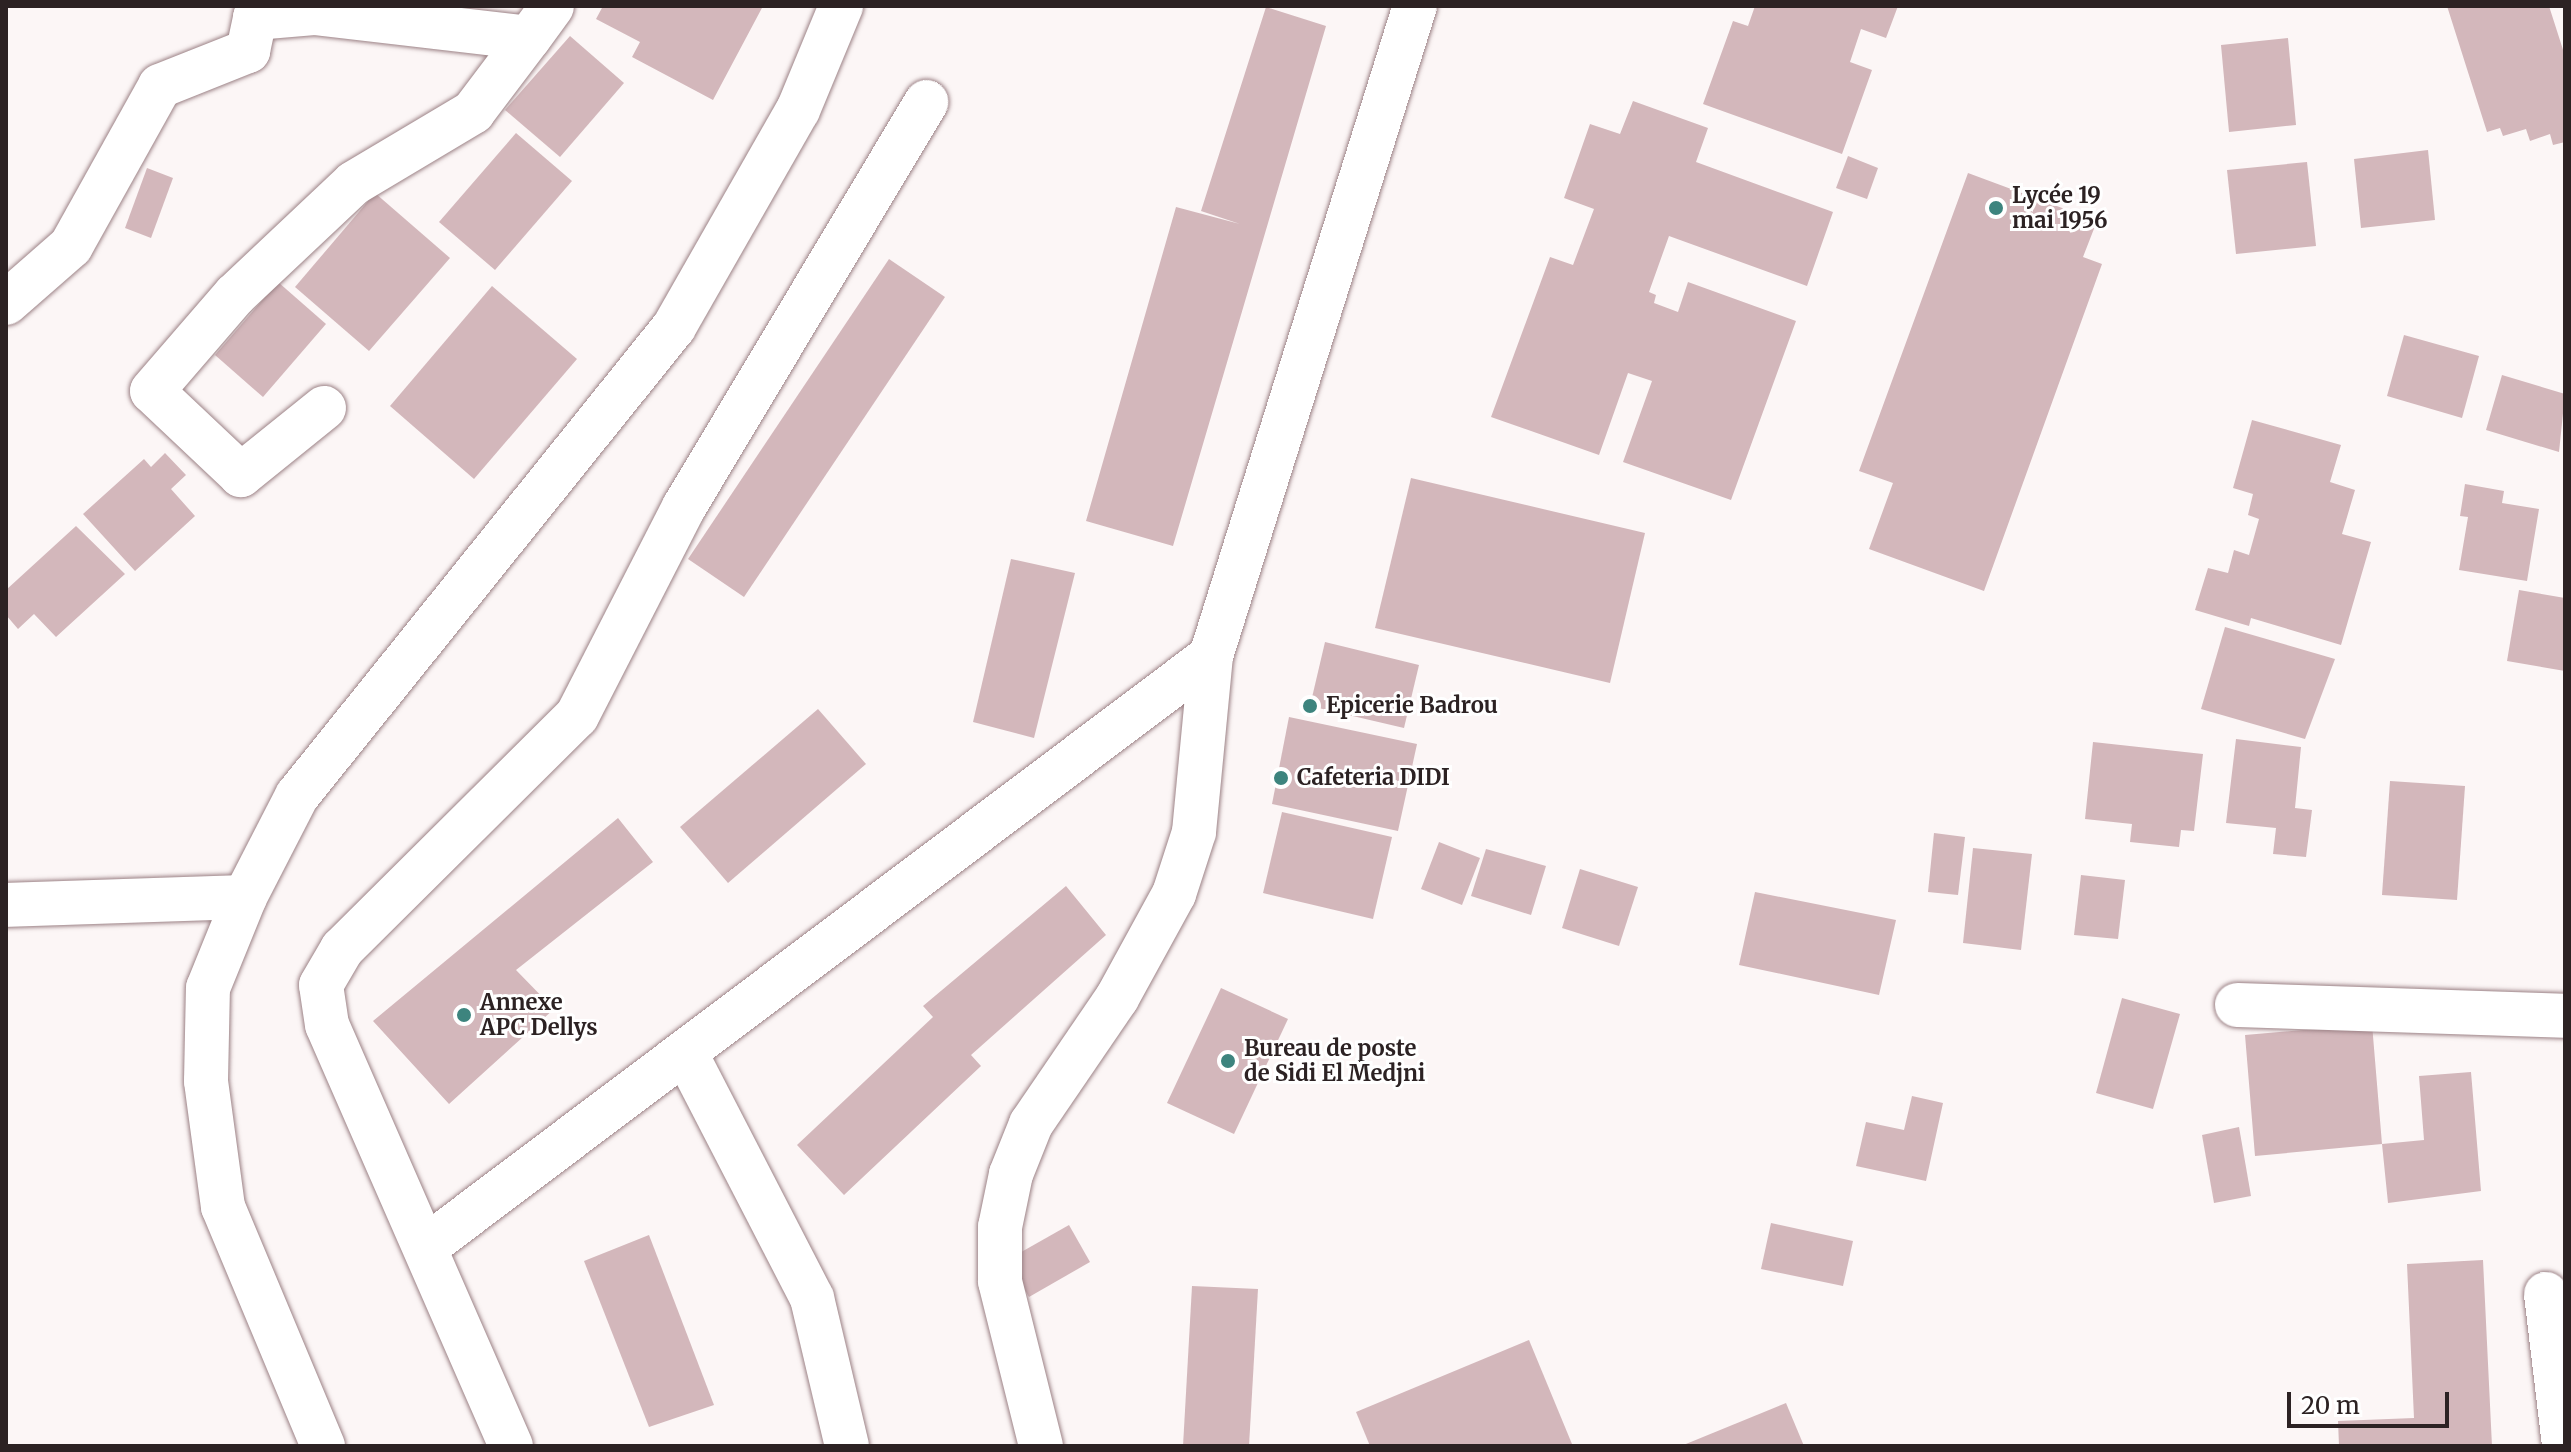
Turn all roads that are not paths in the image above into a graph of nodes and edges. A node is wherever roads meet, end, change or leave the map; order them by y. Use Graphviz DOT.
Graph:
graph roads {
  1 [pos="841,6"];
  2 [pos="1415,6"];
  3 [pos="256,12"];
  4 [pos="540,22"];
  5 [pos="926,102"];
  6 [pos="6,303"];
  7 [pos="324,408"];
  8 [pos="1211,656"];
  9 [pos="245,897"];
  10 [pos="6,905"];
  11 [pos="2237,1005"];
  12 [pos="2565,1016"];
  13 [pos="686,1054"];
  14 [pos="427,1246"];
  15 [pos="2546,1294"];
  16 [pos="323,1446"];
  17 [pos="511,1446"];
  18 [pos="847,1446"];
  19 [pos="1041,1446"];
  20 [pos="2564,1446"];
  1 -- 9 [label="street"];
  2 -- 8 [label="street"];
  3 -- 4 [label="street"];
  3 -- 6 [label="street"];
  4 -- 7 [label="street"];
  5 -- 14 [label="street"];
  8 -- 13 [label="street"];
  8 -- 19 [label="street"];
  9 -- 10 [label="street"];
  9 -- 16 [label="street"];
  11 -- 12 [label="street"];
  13 -- 14 [label="street"];
  13 -- 18 [label="street"];
  14 -- 17 [label="street"];
  15 -- 20 [label="street"];
}
